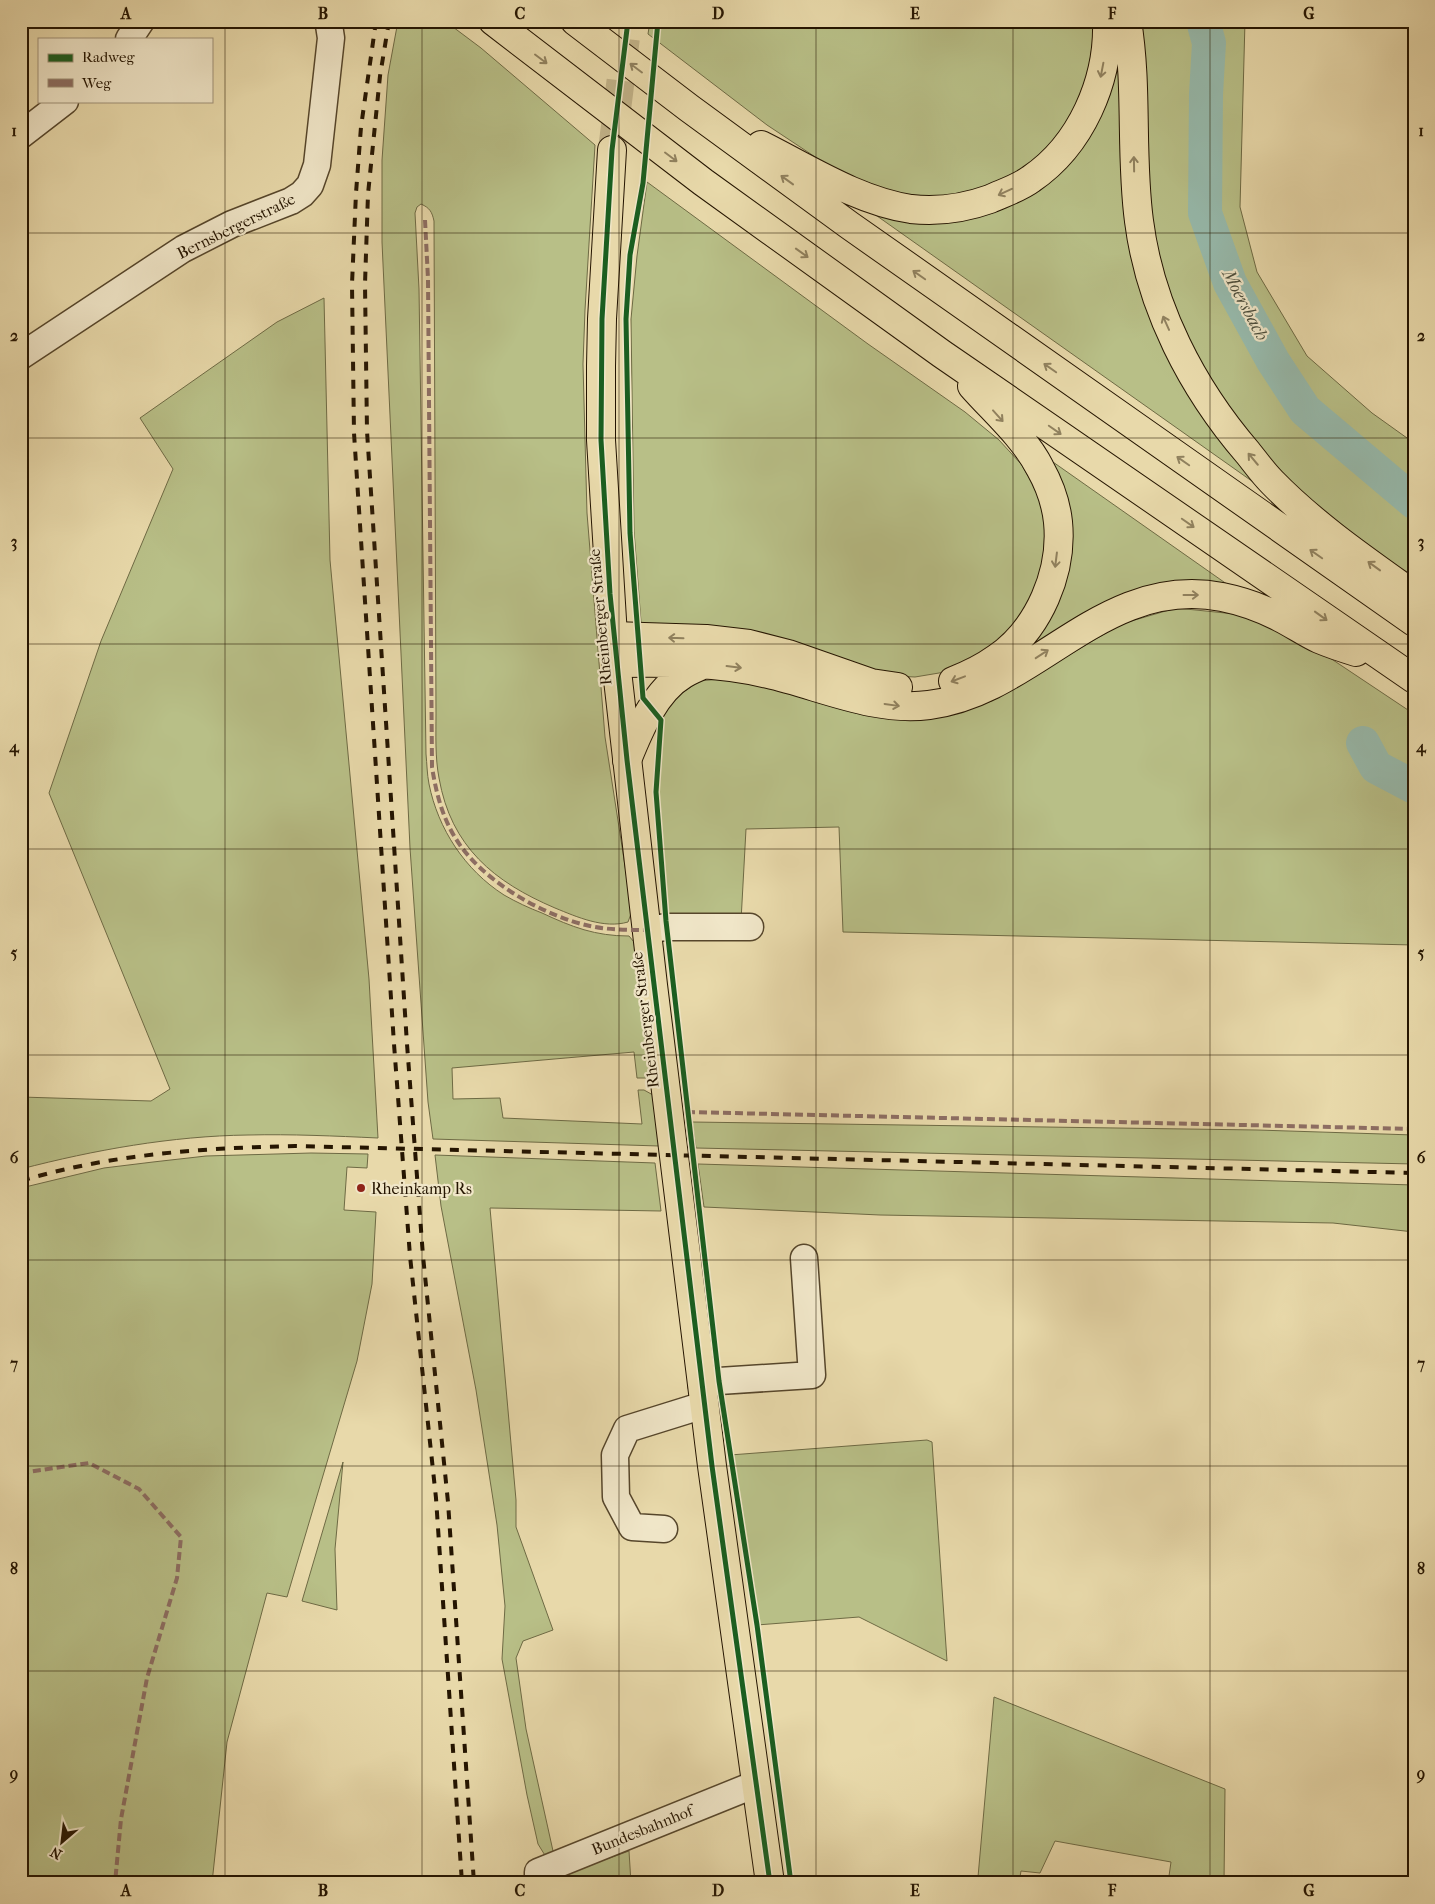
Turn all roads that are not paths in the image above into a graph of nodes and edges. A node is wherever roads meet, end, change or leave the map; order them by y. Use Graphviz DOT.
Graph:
graph roads {
  1 [pos="141,21"];
  2 [pos="327,21"];
  3 [pos="493,21"];
  4 [pos="575,21"];
  5 [pos="1106,21"];
  6 [pos="1127,21"];
  7 [pos="130,38"];
  8 [pos="64,102"];
  9 [pos="688,108"];
  10 [pos="21,135"];
  11 [pos="612,150"];
  12 [pos="942,354"];
  13 [pos="21,356"];
  14 [pos="1414,595"];
  15 [pos="1414,622"];
  16 [pos="613,636"];
  17 [pos="616,664"];
  18 [pos="705,664"];
  19 [pos="1404,673"];
  20 [pos="627,760"];
  21 [pos="750,927"];
  22 [pos="647,930"];
  23 [pos="804,1258"];
  24 [pos="703,1396"];
  25 [pos="664,1529"];
  26 [pos="756,1784"];
  27 [pos="538,1883"];
  28 [pos="770,1883"];
  1 -- 7 [label="street"];
  2 -- 13 [label="street, Bernsbergerstraße"];
  3 -- 12 [label="main road, one-way"];
  9 -- 4 [label="main road, one-way"];
  5 -- 9 [label="main road, one-way"];
  14 -- 6 [label="main road, one-way"];
  8 -- 10 [label="street"];
  15 -- 9 [label="main road, one-way"];
  11 -- 16 [label="main road, Rheinberger Straße"];
  12 -- 16 [label="main road, one-way"];
  12 -- 19 [label="main road, one-way"];
  16 -- 17 [label="main road, Rheinberger Straße"];
  17 -- 18 [label="main road"];
  17 -- 20 [label="main road, Rheinberger Straße"];
  18 -- 19 [label="main road, one-way"];
  18 -- 20 [label="main road"];
  20 -- 22 [label="main road, Rheinberger Straße"];
  21 -- 22 [label="street"];
  22 -- 24 [label="main road, Rheinberger Straße"];
  23 -- 24 [label="street"];
  24 -- 25 [label="street"];
  24 -- 26 [label="main road, Rheinberger Straße"];
  26 -- 27 [label="street, Bundesbahnhof"];
  26 -- 28 [label="main road, Rheinberger Straße"];
}
